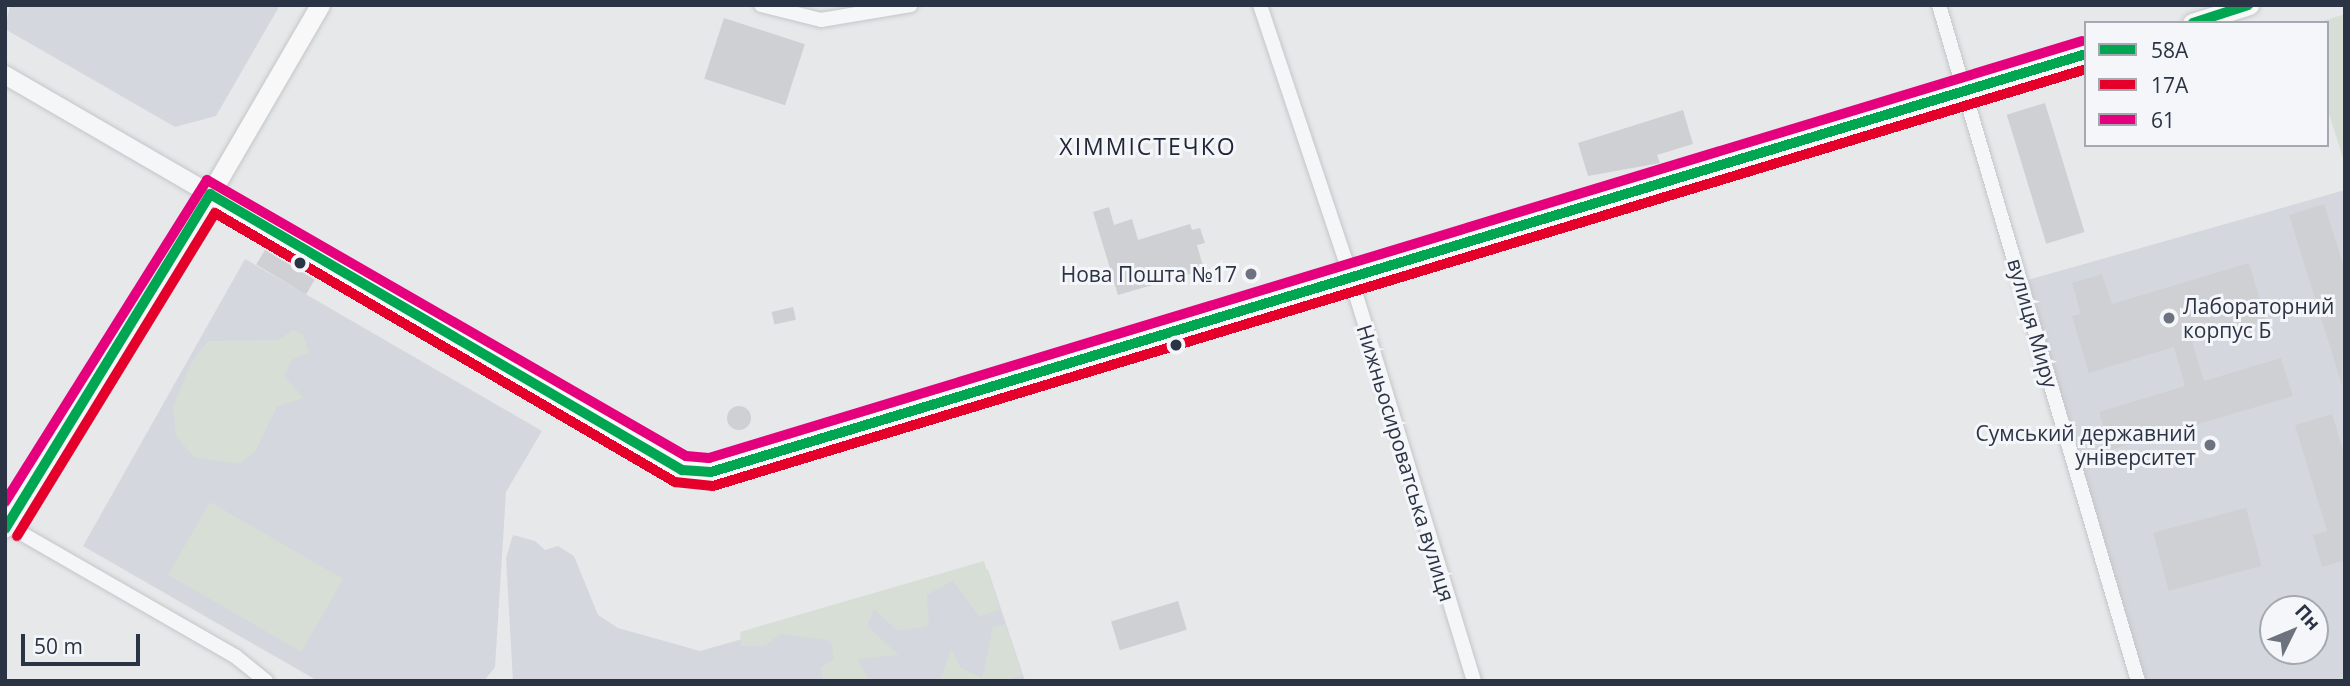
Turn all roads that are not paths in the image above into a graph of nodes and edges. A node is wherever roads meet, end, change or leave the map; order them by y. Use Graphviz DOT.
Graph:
graph roads {
  1 [pos="320,5"];
  2 [pos="761,5"];
  3 [pos="911,5"];
  4 [pos="1260,5"];
  5 [pos="1939,5"];
  6 [pos="2249,5"];
  7 [pos="2198,21"];
  8 [pos="2084,55"];
  9 [pos="5,75"];
  10 [pos="1964,92"];
  11 [pos="210,194"];
  12 [pos="1350,276"];
  13 [pos="6,527"];
  14 [pos="266,681"];
  15 [pos="1474,681"];
  16 [pos="2138,681"];
  1 -- 11 [label="main road"];
  2 -- 3 [label="street"];
  4 -- 12 [label="street, Нижньосироватська вулиця"];
  5 -- 10 [label="street, вулиця Миру"];
  6 -- 7 [label="main road"];
  8 -- 10 [label="main road"];
  9 -- 11 [label="street"];
  10 -- 12 [label="main road"];
  10 -- 16 [label="street, вулиця Миру"];
  11 -- 12 [label="main road"];
  11 -- 13 [label="street"];
  12 -- 15 [label="street, Нижньосироватська вулиця"];
  13 -- 14 [label="street"];
}
